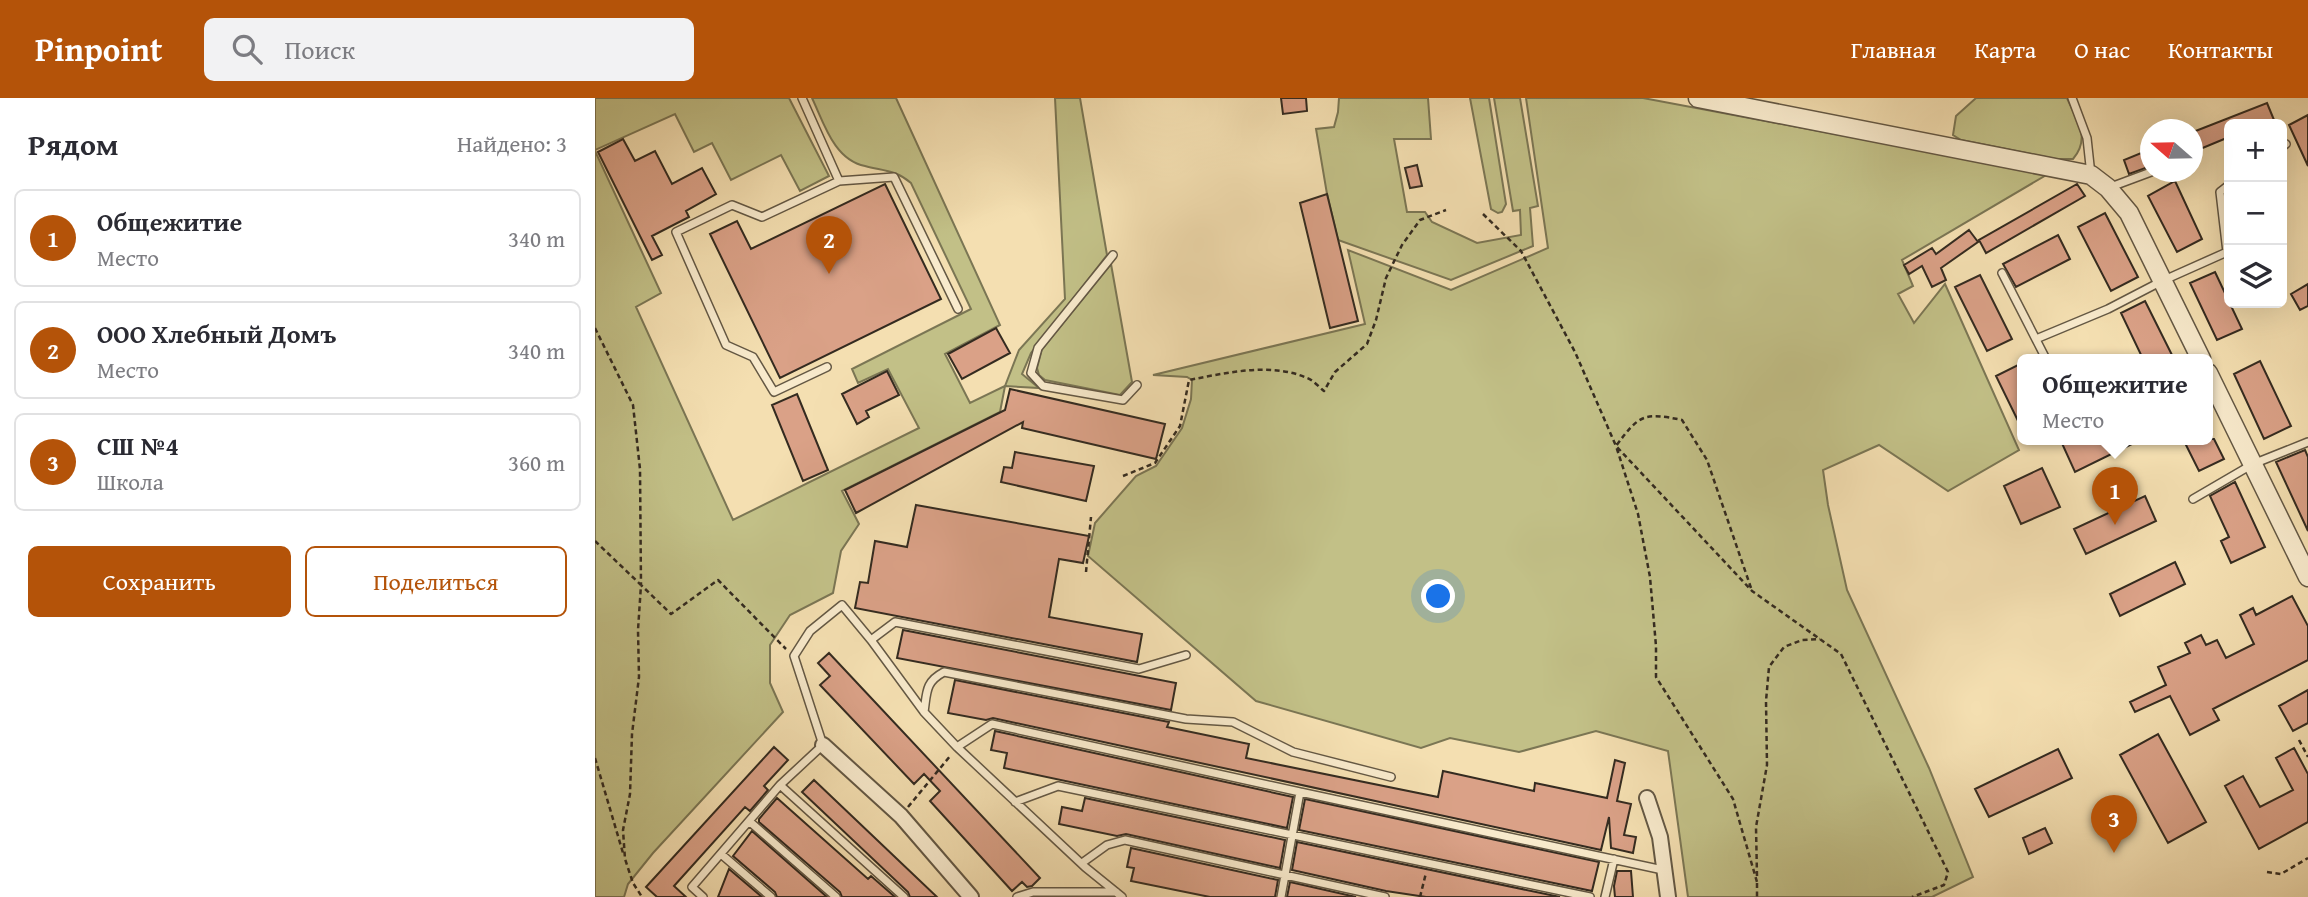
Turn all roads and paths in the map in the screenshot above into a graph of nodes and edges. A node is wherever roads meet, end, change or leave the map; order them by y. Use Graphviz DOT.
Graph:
graph roads {
  1 [pos="801,98"];
  2 [pos="1699,98"];
  3 [pos="2072,98"];
  4 [pos="2091,175"];
  5 [pos="2140,176"];
  6 [pos="839,181"];
  7 [pos="2108,188"];
  8 [pos="2224,189"];
  9 [pos="1446,210"];
  10 [pos="1483,214"];
  11 [pos="2224,226"];
  12 [pos="2226,245"];
  13 [pos="1113,256"];
  14 [pos="2002,273"];
  15 [pos="2162,281"];
  16 [pos="958,309"];
  17 [pos="595,328"];
  18 [pos="2036,339"];
  19 [pos="2044,354"];
  20 [pos="2198,354"];
  21 [pos="827,368"];
  22 [pos="2213,383"];
  23 [pos="1136,386"];
  24 [pos="2308,442"];
  25 [pos="1616,446"];
  26 [pos="2253,464"];
  27 [pos="1123,476"];
  28 [pos="2193,499"];
  29 [pos="1091,517"];
  30 [pos="595,541"];
  31 [pos="1086,572"];
  32 [pos="2308,577"];
  33 [pos="641,584"];
  34 [pos="1752,592"];
  35 [pos="1821,639"];
  36 [pos="871,640"];
  37 [pos="1186,655"];
  38 [pos="794,656"];
  39 [pos="924,712"];
  40 [pos="2299,740"];
  41 [pos="823,745"];
  42 [pos="957,747"];
  43 [pos="2308,757"];
  44 [pos="595,758"];
  45 [pos="1391,777"];
  46 [pos="781,785"];
  47 [pos="1300,792"];
  48 [pos="1647,798"];
  49 [pos="1015,802"];
  50 [pos="901,816"];
  51 [pos="749,821"];
  52 [pos="1293,835"];
  53 [pos="721,854"];
  54 [pos="2308,858"];
  55 [pos="625,859"];
  56 [pos="1614,859"];
  57 [pos="1428,862"];
  58 [pos="1081,863"];
  59 [pos="1663,870"];
  60 [pos="2267,872"];
  61 [pos="1285,876"];
  62 [pos="1757,882"];
  63 [pos="1119,895"];
  64 [pos="642,897"];
  65 [pos="703,897"];
  66 [pos="771,897"];
  67 [pos="836,897"];
  68 [pos="904,897"];
  69 [pos="971,897"];
  70 [pos="1017,897"];
  71 [pos="1281,897"];
  72 [pos="1385,897"];
  73 [pos="1420,897"];
  74 [pos="1590,897"];
  75 [pos="1605,897"];
  76 [pos="1668,897"];
  77 [pos="1757,897"];
  78 [pos="1912,897"];
  1 -- 6 [label="lane"];
  2 -- 4 [label="street"];
  3 -- 4 [label="lane"];
  4 -- 7 [label="street"];
  5 -- 7 [label="lane"];
  6 -- 16 [label="lane"];
  6 -- 21 [label="lane"];
  7 -- 15 [label="street"];
  8 -- 11 [label="lane"];
  9 -- 27 [label="path"];
  10 -- 25 [label="path"];
  12 -- 15 [label="lane"];
  13 -- 23 [label="lane"];
  14 -- 18 [label="lane"];
  15 -- 18 [label="lane"];
  15 -- 20 [label="street"];
  17 -- 33 [label="path"];
  18 -- 19 [label="lane"];
  22 -- 26 [label="street"];
  24 -- 26 [label="lane"];
  25 -- 34 [label="path"];
  25 -- 34 [label="path"];
  25 -- 62 [label="path"];
  26 -- 28 [label="lane"];
  26 -- 32 [label="street"];
  29 -- 31 [label="path"];
  30 -- 33 [label="path"];
  33 -- 38 [label="path"];
  33 -- 55 [label="path"];
  34 -- 35 [label="path"];
  35 -- 62 [label="path"];
  35 -- 78 [label="path"];
  36 -- 37 [label="lane"];
  36 -- 38 [label="lane"];
  36 -- 39 [label="lane"];
  38 -- 41 [label="lane"];
  39 -- 42 [label="lane"];
  39 -- 45 [label="lane"];
  40 -- 43 [label="path"];
  41 -- 46 [label="lane"];
  41 -- 50 [label="street"];
  42 -- 47 [label="lane"];
  42 -- 49 [label="lane"];
  42 -- 50 [label="path"];
  44 -- 55 [label="path"];
  46 -- 51 [label="lane"];
  46 -- 68 [label="lane"];
  47 -- 52 [label="lane"];
  47 -- 56 [label="lane"];
  48 -- 59 [label="street"];
  49 -- 52 [label="lane"];
  49 -- 58 [label="lane"];
  50 -- 69 [label="street"];
  51 -- 53 [label="lane"];
  51 -- 67 [label="lane"];
  52 -- 57 [label="lane"];
  52 -- 61 [label="lane"];
  53 -- 65 [label="lane"];
  53 -- 66 [label="lane"];
  54 -- 60 [label="path"];
  55 -- 64 [label="path"];
  56 -- 59 [label="lane"];
  56 -- 75 [label="lane"];
  57 -- 73 [label="path"];
  57 -- 74 [label="lane"];
  58 -- 61 [label="lane"];
  58 -- 63 [label="lane"];
  59 -- 76 [label="street"];
  61 -- 71 [label="lane"];
  61 -- 72 [label="lane"];
  62 -- 77 [label="path"];
  63 -- 70 [label="lane"];
}
